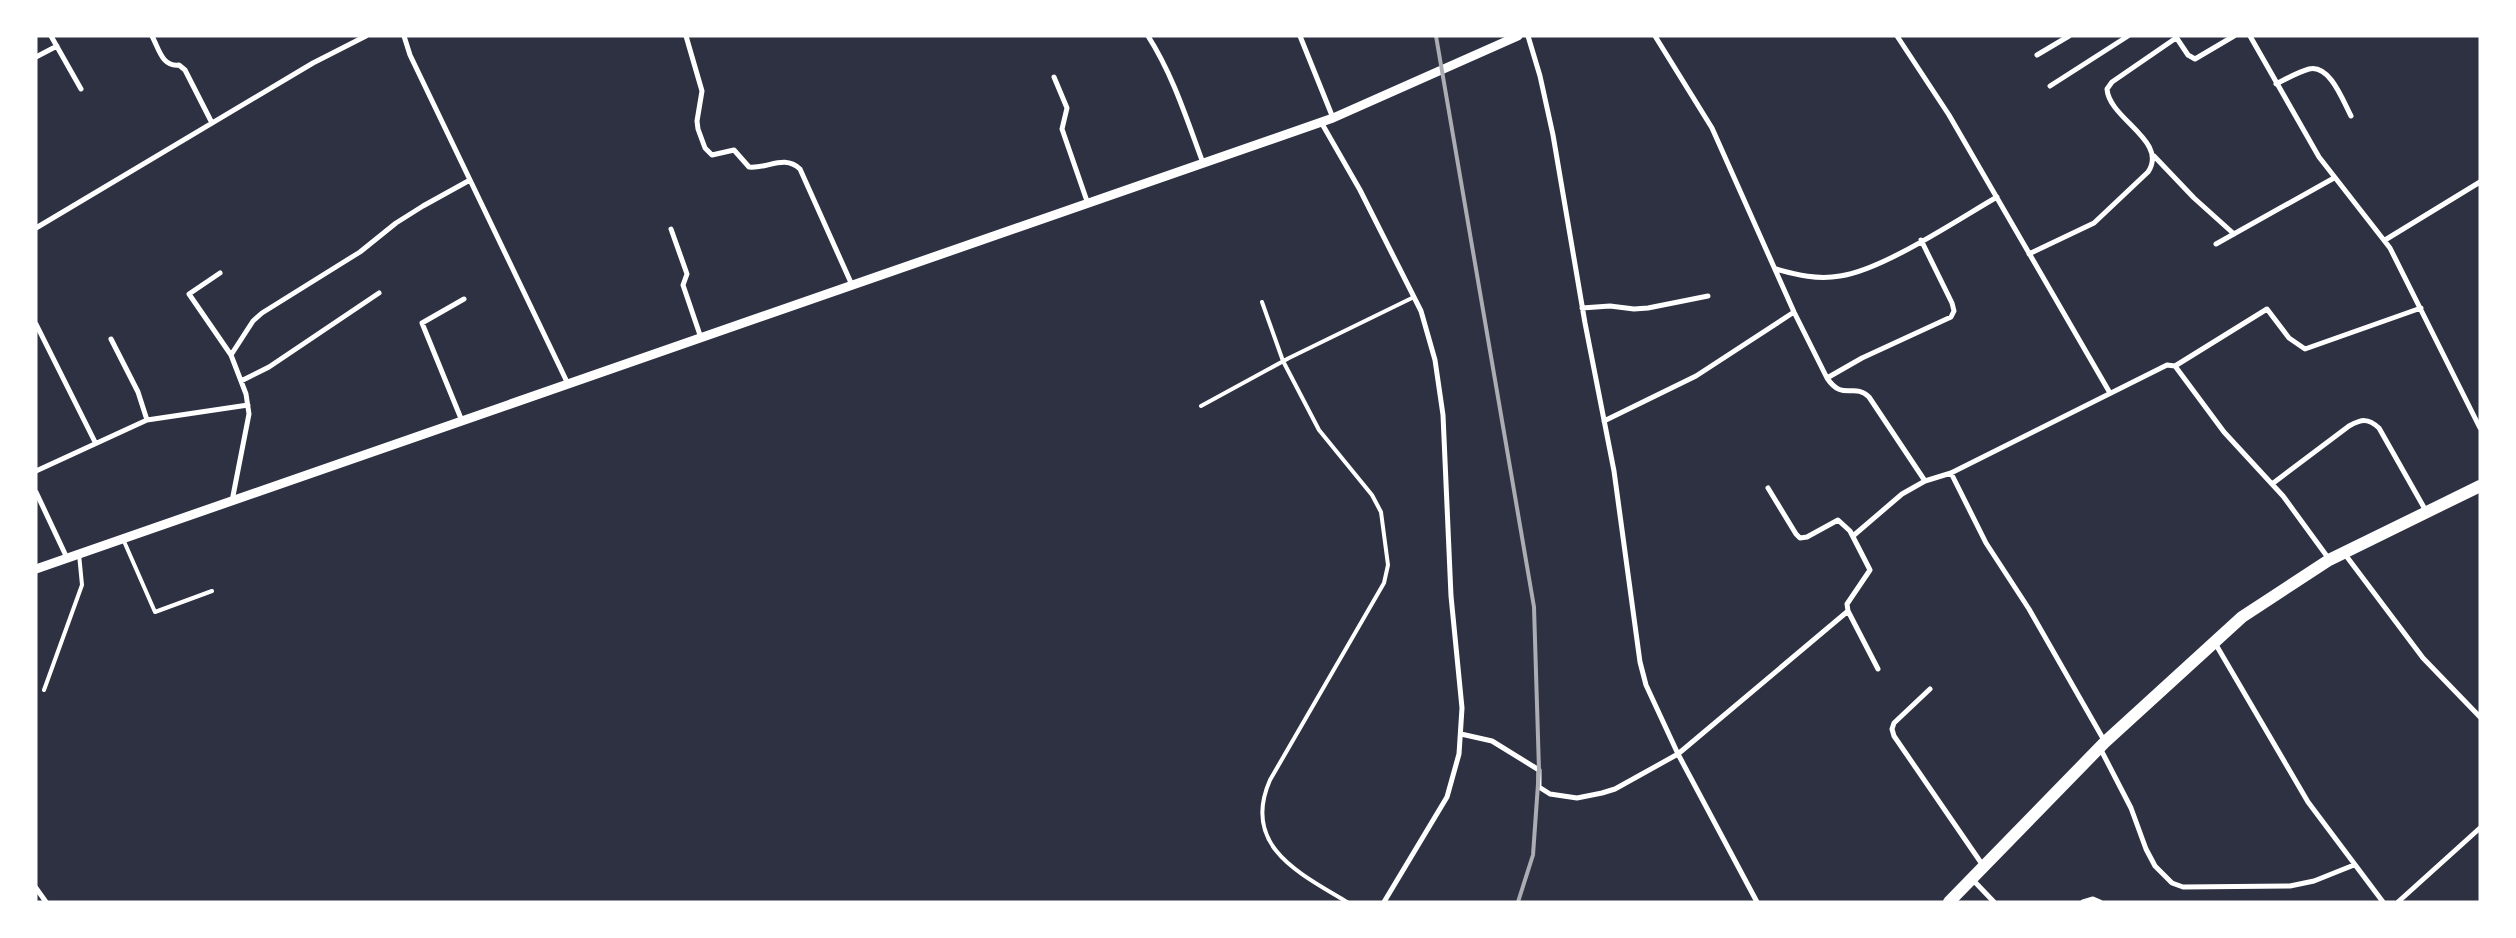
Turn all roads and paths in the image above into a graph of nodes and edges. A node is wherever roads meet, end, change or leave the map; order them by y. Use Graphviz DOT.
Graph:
graph roads {
  1 [pos="51,36"];
  2 [pos="152,36"];
  3 [pos="366,36"];
  4 [pos="404,36"];
  5 [pos="686,36"];
  6 [pos="1148,36"];
  7 [pos="1300,36"];
  8 [pos="1518,36"];
  9 [pos="1528,36"];
  10 [pos="1655,36"];
  11 [pos="1897,36"];
  12 [pos="2069,36"];
  13 [pos="2128,36"];
  14 [pos="2234,36"];
  15 [pos="2250,36"];
  16 [pos="2176,37"];
  17 [pos="57,46"];
  18 [pos="2037,55"];
  19 [pos="36,57"];
  20 [pos="1054,77"];
  21 [pos="2276,84"];
  22 [pos="2050,86"];
  23 [pos="81,89"];
  24 [pos="2351,116"];
  25 [pos="1333,118"];
  26 [pos="1321,122"];
  27 [pos="212,123"];
  28 [pos="2154,156"];
  29 [pos="1203,163"];
  30 [pos="2334,178"];
  31 [pos="470,180"];
  32 [pos="2480,182"];
  33 [pos="1997,197"];
  34 [pos="1088,204"];
  35 [pos="36,228"];
  36 [pos="671,229"];
  37 [pos="2234,234"];
  38 [pos="1921,240"];
  39 [pos="2385,240"];
  40 [pos="2216,244"];
  41 [pos="2029,254"];
  42 [pos="1776,270"];
  43 [pos="220,273"];
  44 [pos="852,285"];
  45 [pos="379,293"];
  46 [pos="1708,296"];
  47 [pos="1414,297"];
  48 [pos="464,299"];
  49 [pos="1262,302"];
  50 [pos="1582,308"];
  51 [pos="2421,308"];
  52 [pos="1794,312"];
  53 [pos="36,324"];
  54 [pos="701,338"];
  55 [pos="111,339"];
  56 [pos="231,356"];
  57 [pos="1283,361"];
  58 [pos="2175,366"];
  59 [pos="1827,378"];
  60 [pos="241,381"];
  61 [pos="568,384"];
  62 [pos="2110,393"];
  63 [pos="248,404"];
  64 [pos="1201,406"];
  65 [pos="147,420"];
  66 [pos="462,421"];
  67 [pos="1604,421"];
  68 [pos="2480,428"];
  69 [pos="95,442"];
  70 [pos="36,471"];
  71 [pos="1951,473"];
  72 [pos="1925,481"];
  73 [pos="2272,484"];
  74 [pos="2480,486"];
  75 [pos="1768,488"];
  76 [pos="36,492"];
  77 [pos="232,501"];
  78 [pos="2427,513"];
  79 [pos="1853,536"];
  80 [pos="123,539"];
  81 [pos="2344,552"];
  82 [pos="80,554"];
  83 [pos="67,558"];
  84 [pos="2329,560"];
  85 [pos="36,569"];
  86 [pos="212,592"];
  87 [pos="1848,611"];
  88 [pos="2215,642"];
  89 [pos="1878,669"];
  90 [pos="1930,689"];
  91 [pos="44,690"];
  92 [pos="2480,717"];
  93 [pos="1461,734"];
  94 [pos="2103,745"];
  95 [pos="1678,754"];
  96 [pos="2480,828"];
  97 [pos="2354,865"];
  98 [pos="1984,868"];
  99 [pos="1973,880"];
  100 [pos="36,888"];
  101 [pos="46,902"];
  102 [pos="1347,902"];
  103 [pos="1384,902"];
  104 [pos="1757,902"];
  105 [pos="1949,902"];
  106 [pos="1994,902"];
  107 [pos="2083,902"];
  108 [pos="2100,902"];
  109 [pos="2383,902"];
  110 [pos="2398,902"];
  1 -- 17 [label="street"];
  2 -- 27 [label="street"];
  3 -- 27 [label="street"];
  4 -- 31 [label="street"];
  5 -- 44 [label="street"];
  6 -- 29 [label="street"];
  7 -- 25 [label="street"];
  8 -- 25 [label="street"];
  9 -- 50 [label="street"];
  10 -- 42 [label="street"];
  11 -- 33 [label="street"];
  12 -- 18 [label="street"];
  13 -- 22 [label="street"];
  14 -- 16 [label="street"];
  15 -- 21 [label="street"];
  16 -- 28 [label="street"];
  17 -- 19 [label="street"];
  17 -- 23 [label="street"];
  20 -- 34 [label="street"];
  21 -- 24 [label="street"];
  21 -- 30 [label="street"];
  25 -- 26 [label="street"];
  26 -- 29 [label="street"];
  26 -- 47 [label="street"];
  27 -- 35 [label="street"];
  28 -- 37 [label="street"];
  28 -- 41 [label="street"];
  29 -- 34 [label="street"];
  30 -- 37 [label="street"];
  30 -- 39 [label="street"];
  31 -- 56 [label="street"];
  31 -- 61 [label="street"];
  32 -- 39 [label="street"];
  33 -- 38 [label="street"];
  33 -- 41 [label="street"];
  34 -- 44 [label="street"];
  36 -- 54 [label="street"];
  37 -- 40 [label="street"];
  38 -- 42 [label="street"];
  38 -- 59 [label="street"];
  39 -- 51 [label="street"];
  41 -- 62 [label="street"];
  42 -- 52 [label="street"];
  43 -- 56 [label="street"];
  44 -- 54 [label="street"];
  45 -- 60 [label="street"];
  46 -- 50 [label="street"];
  47 -- 57 [label="lane"];
  47 -- 93 [label="street"];
  48 -- 66 [label="street"];
  49 -- 57 [label="lane"];
  50 -- 67 [label="street"];
  51 -- 58 [label="street"];
  51 -- 68 [label="street"];
  52 -- 59 [label="street"];
  52 -- 67 [label="street"];
  53 -- 69 [label="street"];
  54 -- 61 [label="street"];
  55 -- 65 [label="street"];
  56 -- 60 [label="street"];
  57 -- 64 [label="lane"];
  57 -- 102 [label="lane"];
  58 -- 62 [label="street"];
  58 -- 73 [label="street"];
  59 -- 72 [label="street"];
  60 -- 63 [label="street"];
  61 -- 66 [label="street"];
  62 -- 71 [label="street"];
  63 -- 65 [label="street"];
  63 -- 77 [label="street"];
  65 -- 69 [label="street"];
  66 -- 77 [label="street"];
  67 -- 95 [label="street"];
  69 -- 70 [label="street"];
  71 -- 72 [label="street"];
  71 -- 94 [label="street"];
  72 -- 79 [label="street"];
  73 -- 78 [label="street"];
  73 -- 84 [label="street"];
  74 -- 78 [label="main road"];
  75 -- 79 [label="street"];
  76 -- 83 [label="street"];
  77 -- 80 [label="street"];
  78 -- 81 [label="main road"];
  79 -- 87 [label="street"];
  80 -- 82 [label="street"];
  80 -- 86 [label="lane"];
  81 -- 84 [label="main road"];
  81 -- 92 [label="street"];
  82 -- 83 [label="street"];
  82 -- 91 [label="lane"];
  83 -- 85 [label="street"];
  84 -- 88 [label="main road"];
  87 -- 89 [label="street"];
  87 -- 95 [label="street"];
  88 -- 94 [label="main road"];
  88 -- 97 [label="street"];
  90 -- 98 [label="street"];
  93 -- 95 [label="street"];
  93 -- 103 [label="street"];
  94 -- 97 [label="street"];
  94 -- 98 [label="main road"];
  95 -- 104 [label="street"];
  96 -- 110 [label="street"];
  97 -- 109 [label="street"];
  98 -- 99 [label="main road"];
  99 -- 105 [label="main road"];
  99 -- 106 [label="street"];
  100 -- 101 [label="street"];
  107 -- 108 [label="street"];
}
